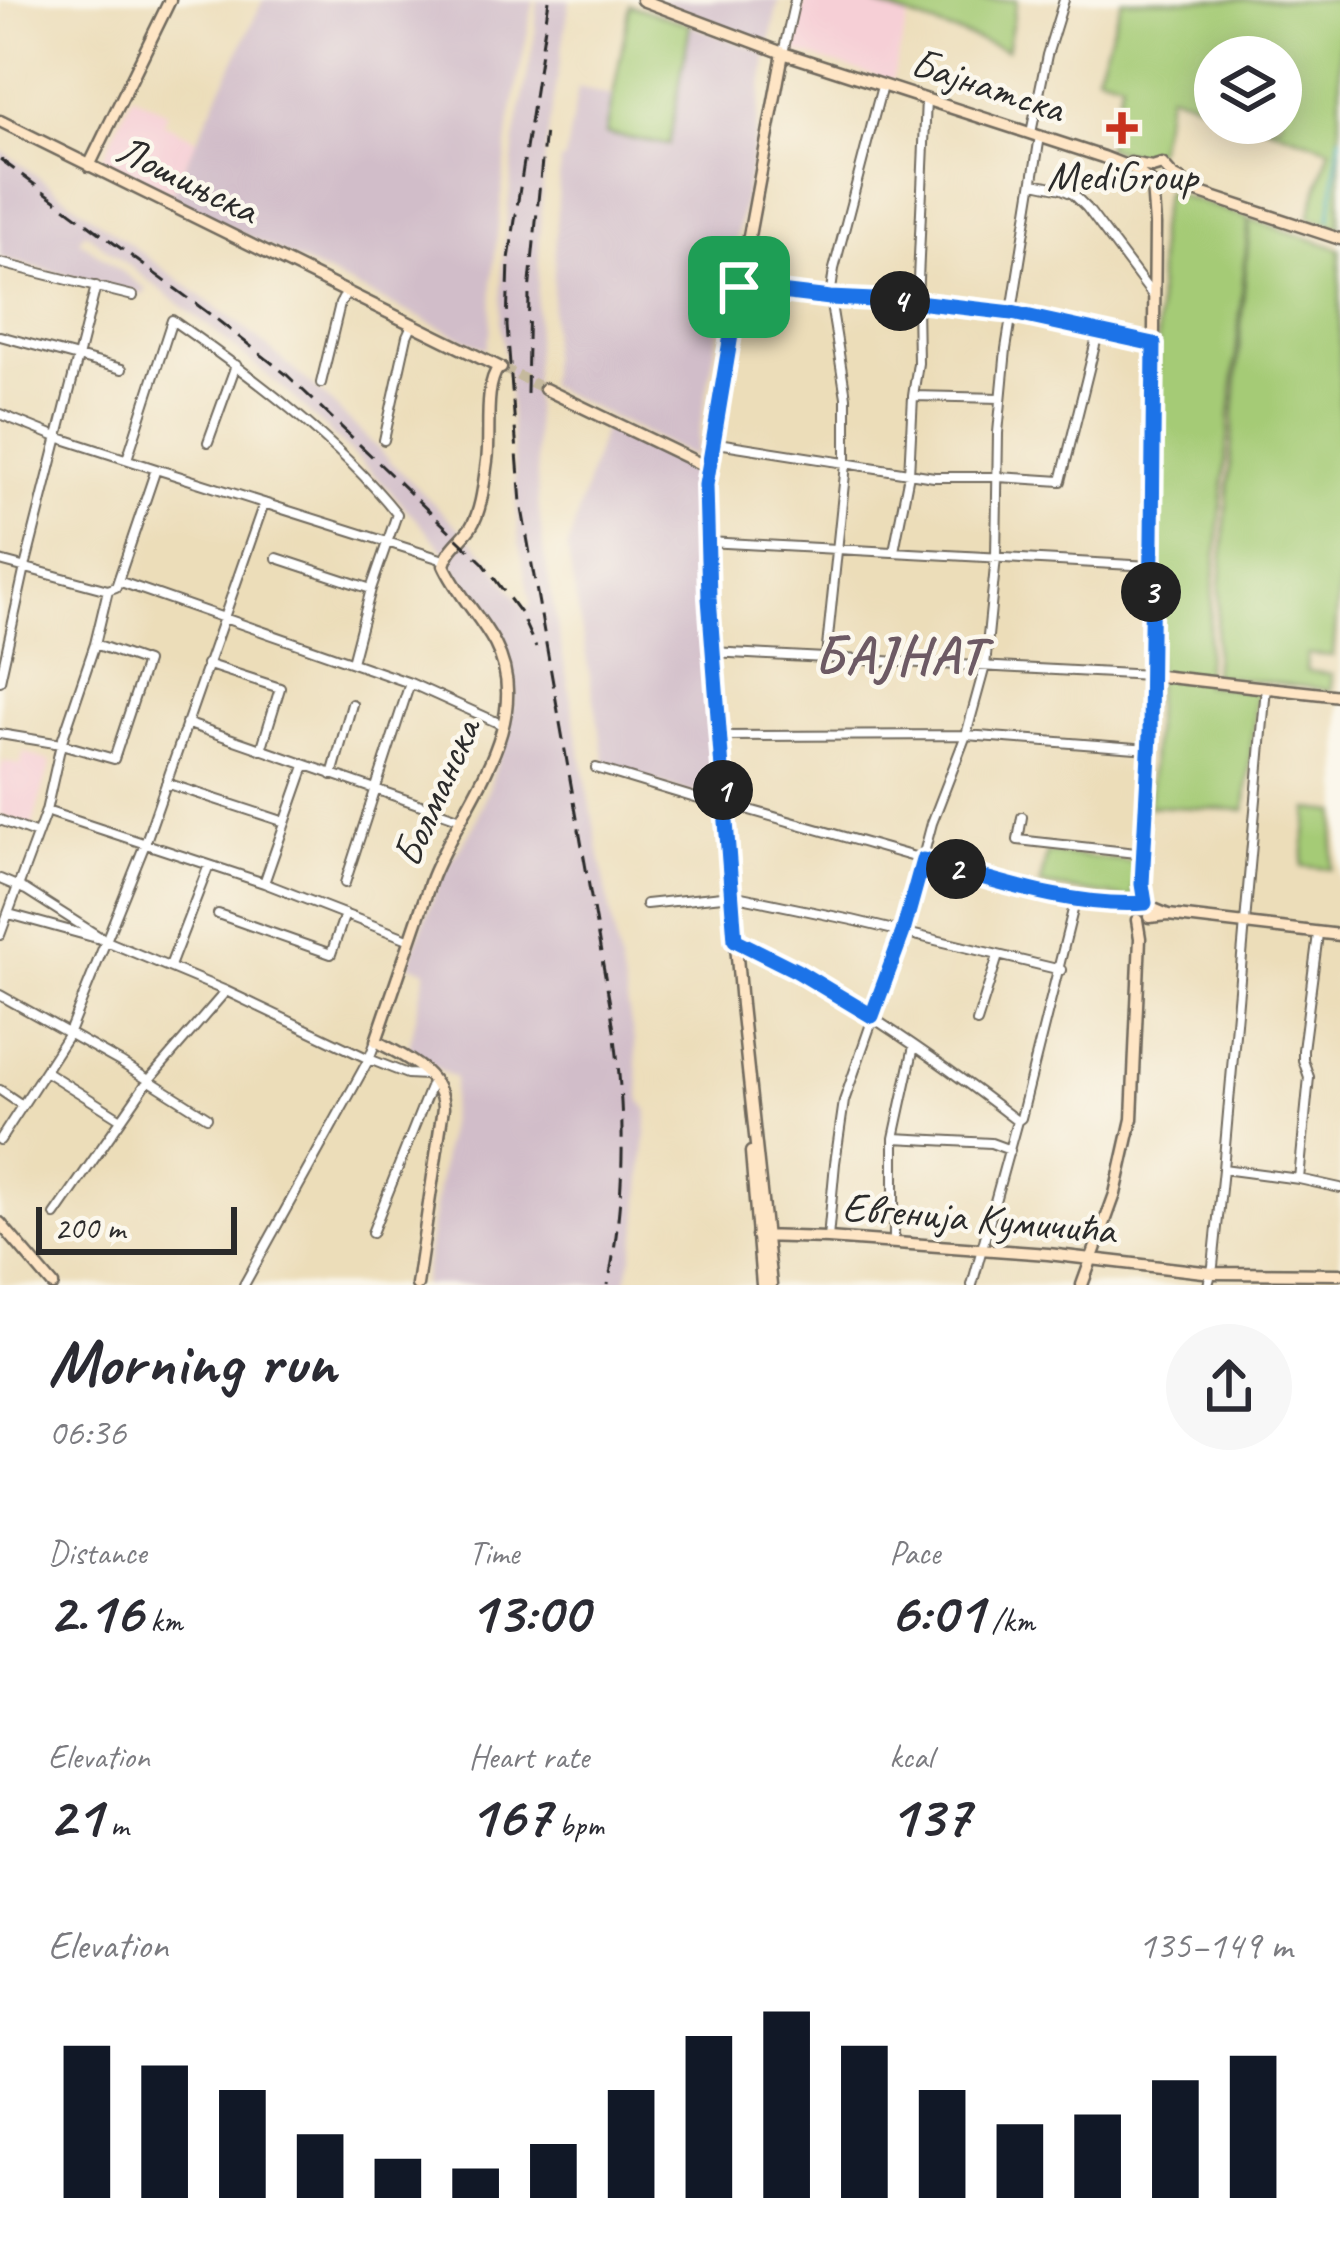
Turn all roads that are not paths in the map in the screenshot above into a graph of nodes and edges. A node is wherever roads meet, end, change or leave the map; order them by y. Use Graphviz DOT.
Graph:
graph roads {
  1 [pos="170,0"];
  2 [pos="643,0"];
  3 [pos="795,0"];
  4 [pos="1064,0"];
  5 [pos="783,52"];
  6 [pos="882,84"];
  7 [pos="926,99"];
  8 [pos="0,121"];
  9 [pos="1035,135"];
  10 [pos="88,166"];
  11 [pos="1159,179"];
  12 [pos="1034,183"];
  13 [pos="1340,239"];
  14 [pos="0,263"];
  15 [pos="96,286"];
  16 [pos="739,287"];
  17 [pos="346,292"];
  18 [pos="134,296"];
  19 [pos="1154,297"];
  20 [pos="830,298"];
  21 [pos="917,302"];
  22 [pos="1012,313"];
  23 [pos="412,325"];
  24 [pos="1097,333"];
  25 [pos="0,336"];
  26 [pos="1154,344"];
  27 [pos="78,356"];
  28 [pos="236,365"];
  29 [pos="122,369"];
  30 [pos="321,383"];
  31 [pos="545,389"];
  32 [pos="913,396"];
  33 [pos="1001,398"];
  34 [pos="0,414"];
  35 [pos="57,437"];
  36 [pos="384,440"];
  37 [pos="208,442"];
  38 [pos="711,442"];
  39 [pos="127,459"];
  40 [pos="847,464"];
  41 [pos="707,467"];
  42 [pos="156,470"];
  43 [pos="909,474"];
  44 [pos="998,477"];
  45 [pos="264,503"];
  46 [pos="389,542"];
  47 [pos="706,542"];
  48 [pos="837,548"];
  49 [pos="894,551"];
  50 [pos="996,557"];
  51 [pos="277,558"];
  52 [pos="444,560"];
  53 [pos="0,562"];
  54 [pos="1151,566"];
  55 [pos="25,567"];
  56 [pos="118,580"];
  57 [pos="370,589"];
  58 [pos="108,590"];
  59 [pos="223,620"];
  60 [pos="95,644"];
  61 [pos="712,652"];
  62 [pos="3,653"];
  63 [pos="826,657"];
  64 [pos="352,662"];
  65 [pos="206,664"];
  66 [pos="985,666"];
  67 [pos="1150,675"];
  68 [pos="0,681"];
  69 [pos="410,683"];
  70 [pos="1266,687"];
  71 [pos="1340,696"];
  72 [pos="352,704"];
  73 [pos="186,723"];
  74 [pos="503,725"];
  75 [pos="0,734"];
  76 [pos="966,735"];
  77 [pos="719,736"];
  78 [pos="61,744"];
  79 [pos="261,749"];
  80 [pos="1150,749"];
  81 [pos="305,765"];
  82 [pos="596,768"];
  83 [pos="332,775"];
  84 [pos="166,783"];
  85 [pos="377,790"];
  86 [pos="725,805"];
  87 [pos="46,811"];
  88 [pos="1022,818"];
  89 [pos="463,819"];
  90 [pos="0,820"];
  91 [pos="285,822"];
  92 [pos="37,834"];
  93 [pos="146,844"];
  94 [pos="1145,854"];
  95 [pos="923,860"];
  96 [pos="209,865"];
  97 [pos="0,879"];
  98 [pos="264,884"];
  99 [pos="345,884"];
  100 [pos="20,886"];
  101 [pos="732,896"];
  102 [pos="1076,898"];
  103 [pos="646,904"];
  104 [pos="1142,912"];
  105 [pos="10,914"];
  106 [pos="218,914"];
  107 [pos="345,914"];
  108 [pos="1243,925"];
  109 [pos="903,932"];
  110 [pos="1318,934"];
  111 [pos="0,935"];
  112 [pos="1340,935"];
  113 [pos="408,939"];
  114 [pos="104,940"];
  115 [pos="735,940"];
  116 [pos="998,956"];
  117 [pos="170,966"];
  118 [pos="1060,970"];
  119 [pos="226,991"];
  120 [pos="0,995"];
  121 [pos="872,1016"];
  122 [pos="977,1022"];
  123 [pos="68,1035"];
  124 [pos="376,1041"];
  125 [pos="914,1046"];
  126 [pos="369,1059"];
  127 [pos="45,1071"];
  128 [pos="431,1077"];
  129 [pos="148,1081"];
  130 [pos="0,1090"];
  131 [pos="22,1105"];
  132 [pos="207,1117"];
  133 [pos="122,1119"];
  134 [pos="1017,1121"];
  135 [pos="894,1138"];
  136 [pos="0,1140"];
  137 [pos="1010,1150"];
  138 [pos="1223,1169"];
  139 [pos="1299,1179"];
  140 [pos="1340,1188"];
  141 [pos="55,1215"];
  142 [pos="0,1223"];
  143 [pos="372,1233"];
  144 [pos="762,1236"];
  145 [pos="828,1238"];
  146 [pos="894,1242"];
  147 [pos="981,1249"];
  148 [pos="1091,1258"];
  149 [pos="1340,1274"];
  150 [pos="1210,1279"];
  151 [pos="53,1285"];
  152 [pos="244,1285"];
  153 [pos="417,1285"];
  154 [pos="767,1285"];
  155 [pos="972,1285"];
  156 [pos="1082,1285"];
  1 -- 10 [label="street"];
  2 -- 5 [label="street, Бајнатска"];
  3 -- 5 [label="street"];
  4 -- 9 [label="street"];
  5 -- 6 [label="street, Бајнатска"];
  5 -- 16 [label="street"];
  6 -- 7 [label="street, Бајнатска"];
  6 -- 20 [label="street"];
  7 -- 9 [label="street, Бајнатска"];
  7 -- 21 [label="street"];
  8 -- 10 [label="street, Лошињска"];
  9 -- 11 [label="street, Бајнатска"];
  9 -- 12 [label="street"];
  10 -- 17 [label="street, Лошињска"];
  11 -- 13 [label="street, Бајнатска"];
  11 -- 19 [label="street"];
  12 -- 19 [label="street"];
  12 -- 22 [label="street"];
  14 -- 15 [label="street"];
  15 -- 18 [label="street"];
  15 -- 27 [label="street"];
  16 -- 20 [label="street"];
  16 -- 38 [label="street"];
  17 -- 23 [label="street, Лошињска"];
  17 -- 30 [label="street"];
  19 -- 26 [label="street"];
  20 -- 21 [label="street"];
  20 -- 40 [label="street"];
  21 -- 22 [label="street"];
  21 -- 32 [label="street"];
  22 -- 24 [label="street"];
  22 -- 33 [label="street"];
  23 -- 36 [label="street"];
  23 -- 52 [label="street, Лошињска"];
  24 -- 26 [label="street"];
  24 -- 44 [label="street"];
  25 -- 27 [label="street"];
  26 -- 54 [label="street"];
  27 -- 29 [label="street"];
  27 -- 35 [label="street"];
  28 -- 37 [label="street"];
  28 -- 39 [label="street"];
  28 -- 46 [label="street"];
  31 -- 41 [label="street"];
  32 -- 33 [label="street"];
  32 -- 43 [label="street"];
  33 -- 44 [label="street"];
  34 -- 35 [label="street"];
  35 -- 39 [label="street"];
  35 -- 55 [label="street"];
  38 -- 40 [label="street"];
  38 -- 41 [label="street"];
  39 -- 42 [label="street"];
  40 -- 43 [label="street"];
  40 -- 48 [label="street"];
  41 -- 47 [label="street"];
  42 -- 45 [label="street"];
  42 -- 56 [label="street"];
  43 -- 44 [label="street"];
  43 -- 49 [label="street"];
  44 -- 50 [label="street"];
  45 -- 46 [label="street"];
  45 -- 59 [label="street"];
  46 -- 52 [label="street"];
  46 -- 57 [label="street"];
  47 -- 48 [label="street"];
  47 -- 61 [label="street"];
  48 -- 49 [label="street"];
  48 -- 63 [label="street"];
  49 -- 50 [label="street"];
  50 -- 54 [label="street"];
  50 -- 66 [label="street"];
  51 -- 57 [label="street"];
  52 -- 74 [label="street, Болманска"];
  53 -- 55 [label="street"];
  54 -- 67 [label="street"];
  55 -- 58 [label="street"];
  55 -- 62 [label="street"];
  56 -- 58 [label="street"];
  56 -- 59 [label="street"];
  57 -- 64 [label="street"];
  58 -- 60 [label="street"];
  59 -- 64 [label="street"];
  59 -- 65 [label="street"];
  60 -- 78 [label="street"];
  60 -- 78 [label="street"];
  61 -- 63 [label="street"];
  61 -- 77 [label="street"];
  62 -- 68 [label="street"];
  63 -- 66 [label="street"];
  64 -- 69 [label="street"];
  65 -- 73 [label="street"];
  65 -- 79 [label="street"];
  66 -- 67 [label="street"];
  66 -- 76 [label="street"];
  67 -- 70 [label="street"];
  67 -- 80 [label="street"];
  69 -- 74 [label="street"];
  69 -- 85 [label="street"];
  70 -- 71 [label="street"];
  70 -- 108 [label="street"];
  72 -- 83 [label="street"];
  73 -- 79 [label="street"];
  73 -- 84 [label="street"];
  74 -- 89 [label="street, Болманска"];
  75 -- 78 [label="street"];
  76 -- 77 [label="street"];
  76 -- 80 [label="street"];
  76 -- 95 [label="street"];
  77 -- 86 [label="street"];
  78 -- 87 [label="street"];
  79 -- 81 [label="street"];
  80 -- 94 [label="street"];
  81 -- 83 [label="street"];
  81 -- 91 [label="street"];
  82 -- 86 [label="street"];
  83 -- 85 [label="street"];
  84 -- 91 [label="street"];
  84 -- 93 [label="street"];
  85 -- 89 [label="street"];
  85 -- 99 [label="street"];
  86 -- 95 [label="street"];
  86 -- 101 [label="street"];
  87 -- 92 [label="street"];
  87 -- 93 [label="street"];
  88 -- 94 [label="street"];
  89 -- 113 [label="street, Болманска"];
  90 -- 92 [label="street"];
  91 -- 98 [label="street"];
  92 -- 100 [label="street"];
  93 -- 96 [label="street"];
  93 -- 114 [label="street"];
  94 -- 104 [label="street"];
  95 -- 102 [label="street"];
  95 -- 109 [label="street"];
  96 -- 98 [label="street"];
  96 -- 117 [label="street"];
  97 -- 100 [label="street"];
  98 -- 107 [label="street"];
  100 -- 105 [label="street"];
  100 -- 114 [label="street"];
  101 -- 103 [label="street"];
  101 -- 109 [label="street"];
  101 -- 115 [label="street"];
  102 -- 104 [label="street"];
  102 -- 118 [label="street"];
  104 -- 108 [label="street"];
  104 -- 148 [label="street"];
  105 -- 111 [label="street"];
  105 -- 114 [label="street"];
  106 -- 107 [label="street"];
  107 -- 113 [label="street"];
  108 -- 110 [label="street"];
  108 -- 138 [label="street"];
  109 -- 116 [label="street"];
  109 -- 121 [label="street"];
  110 -- 112 [label="street"];
  110 -- 139 [label="street"];
  113 -- 124 [label="street, Болманска"];
  114 -- 117 [label="street"];
  114 -- 123 [label="street"];
  115 -- 121 [label="street"];
  115 -- 144 [label="street"];
  116 -- 118 [label="street"];
  116 -- 122 [label="street"];
  117 -- 119 [label="street"];
  118 -- 134 [label="street"];
  119 -- 126 [label="street"];
  119 -- 129 [label="street"];
  120 -- 123 [label="street"];
  121 -- 125 [label="street"];
  121 -- 145 [label="street"];
  123 -- 127 [label="street"];
  123 -- 129 [label="street"];
  124 -- 126 [label="street, Болманска"];
  124 -- 128 [label="street"];
  125 -- 134 [label="street"];
  125 -- 135 [label="street"];
  126 -- 128 [label="street"];
  126 -- 152 [label="street, Болманска"];
  127 -- 131 [label="street"];
  127 -- 133 [label="street"];
  128 -- 143 [label="street"];
  128 -- 153 [label="street"];
  129 -- 132 [label="street"];
  129 -- 133 [label="street"];
  130 -- 131 [label="street"];
  131 -- 136 [label="street"];
  133 -- 141 [label="street"];
  134 -- 137 [label="street"];
  135 -- 137 [label="street"];
  135 -- 146 [label="street"];
  137 -- 147 [label="street"];
  138 -- 139 [label="street"];
  138 -- 150 [label="street"];
  139 -- 140 [label="street"];
  142 -- 151 [label="street"];
  144 -- 145 [label="street, Евгенија Кумичића"];
  144 -- 154 [label="street"];
  145 -- 146 [label="street, Евгенија Кумичића"];
  146 -- 147 [label="street, Евгенија Кумичића"];
  147 -- 148 [label="street, Евгенија Кумичића"];
  147 -- 155 [label="street"];
  148 -- 150 [label="street, Евгенија Кумичића"];
  148 -- 156 [label="street"];
  149 -- 150 [label="street, Евгенија Кумичића"];
}
